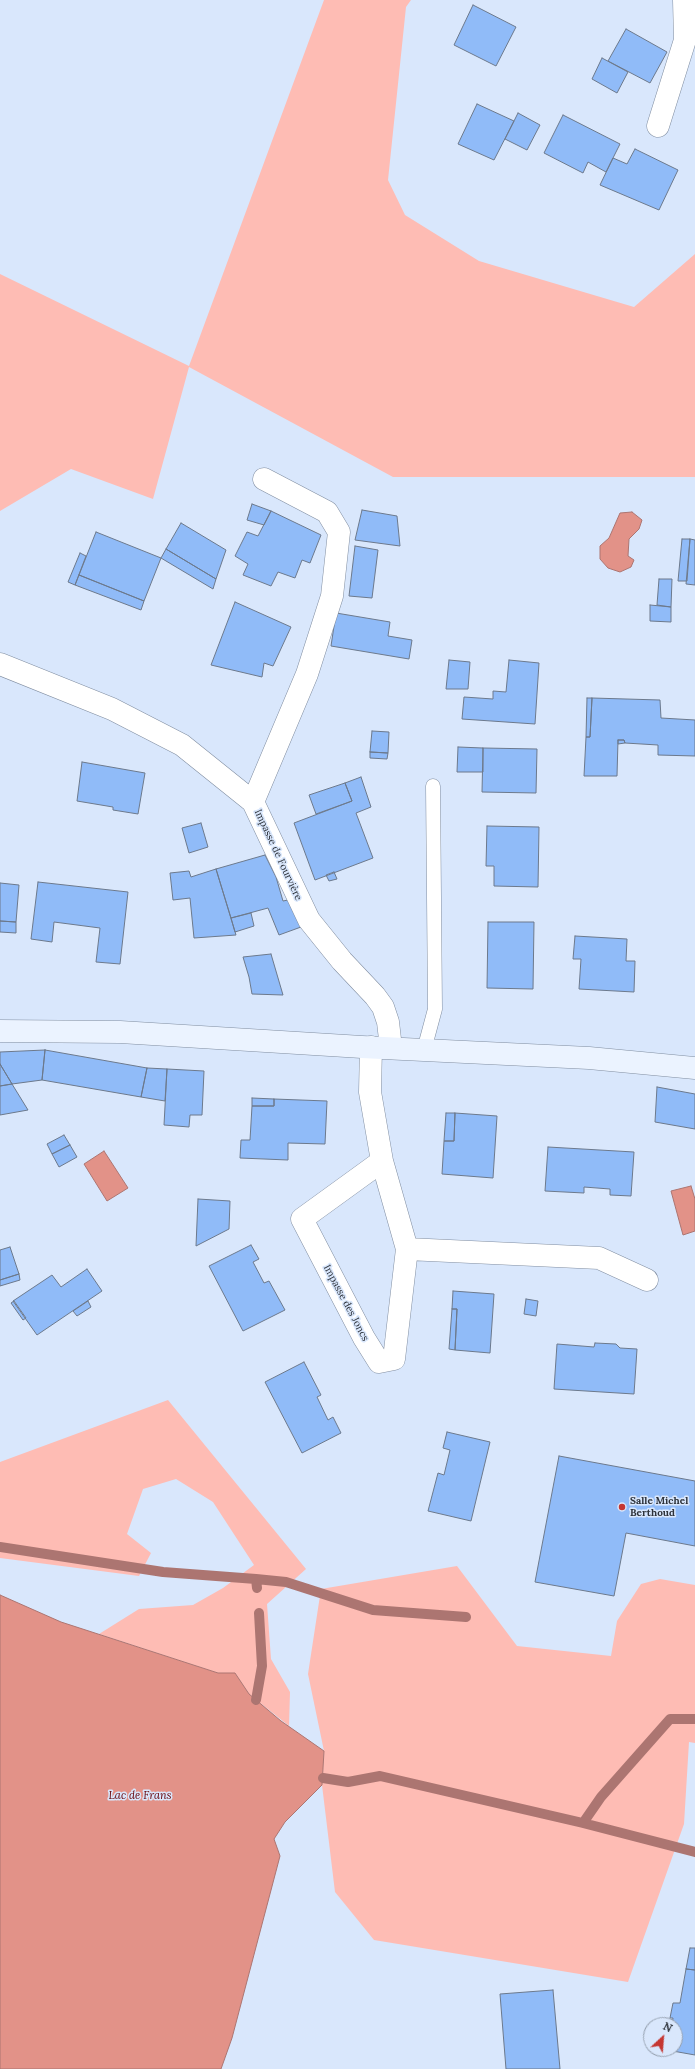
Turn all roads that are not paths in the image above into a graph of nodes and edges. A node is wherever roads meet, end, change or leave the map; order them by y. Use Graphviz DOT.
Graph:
graph roads {
  1 [pos="684,0"];
  2 [pos="658,126"];
  3 [pos="264,479"];
  4 [pos="0,664"];
  5 [pos="433,786"];
  6 [pos="253,802"];
  7 [pos="0,1031"];
  8 [pos="381,1048"];
  9 [pos="424,1050"];
  10 [pos="695,1068"];
  11 [pos="382,1161"];
  12 [pos="407,1249"];
  13 [pos="647,1280"];
  1 -- 2 [label="street"];
  3 -- 6 [label="street"];
  4 -- 6 [label="street, Impasse de Fourvière"];
  5 -- 9 [label="lane"];
  6 -- 8 [label="street, Impasse de Fourvière"];
  7 -- 8 [label="street"];
  8 -- 9 [label="street"];
  8 -- 11 [label="street, Impasse des Joncs"];
  9 -- 10 [label="street"];
  11 -- 12 [label="street, Impasse des Joncs"];
  11 -- 12 [label="street, Impasse des Joncs"];
  12 -- 13 [label="street"];
}
